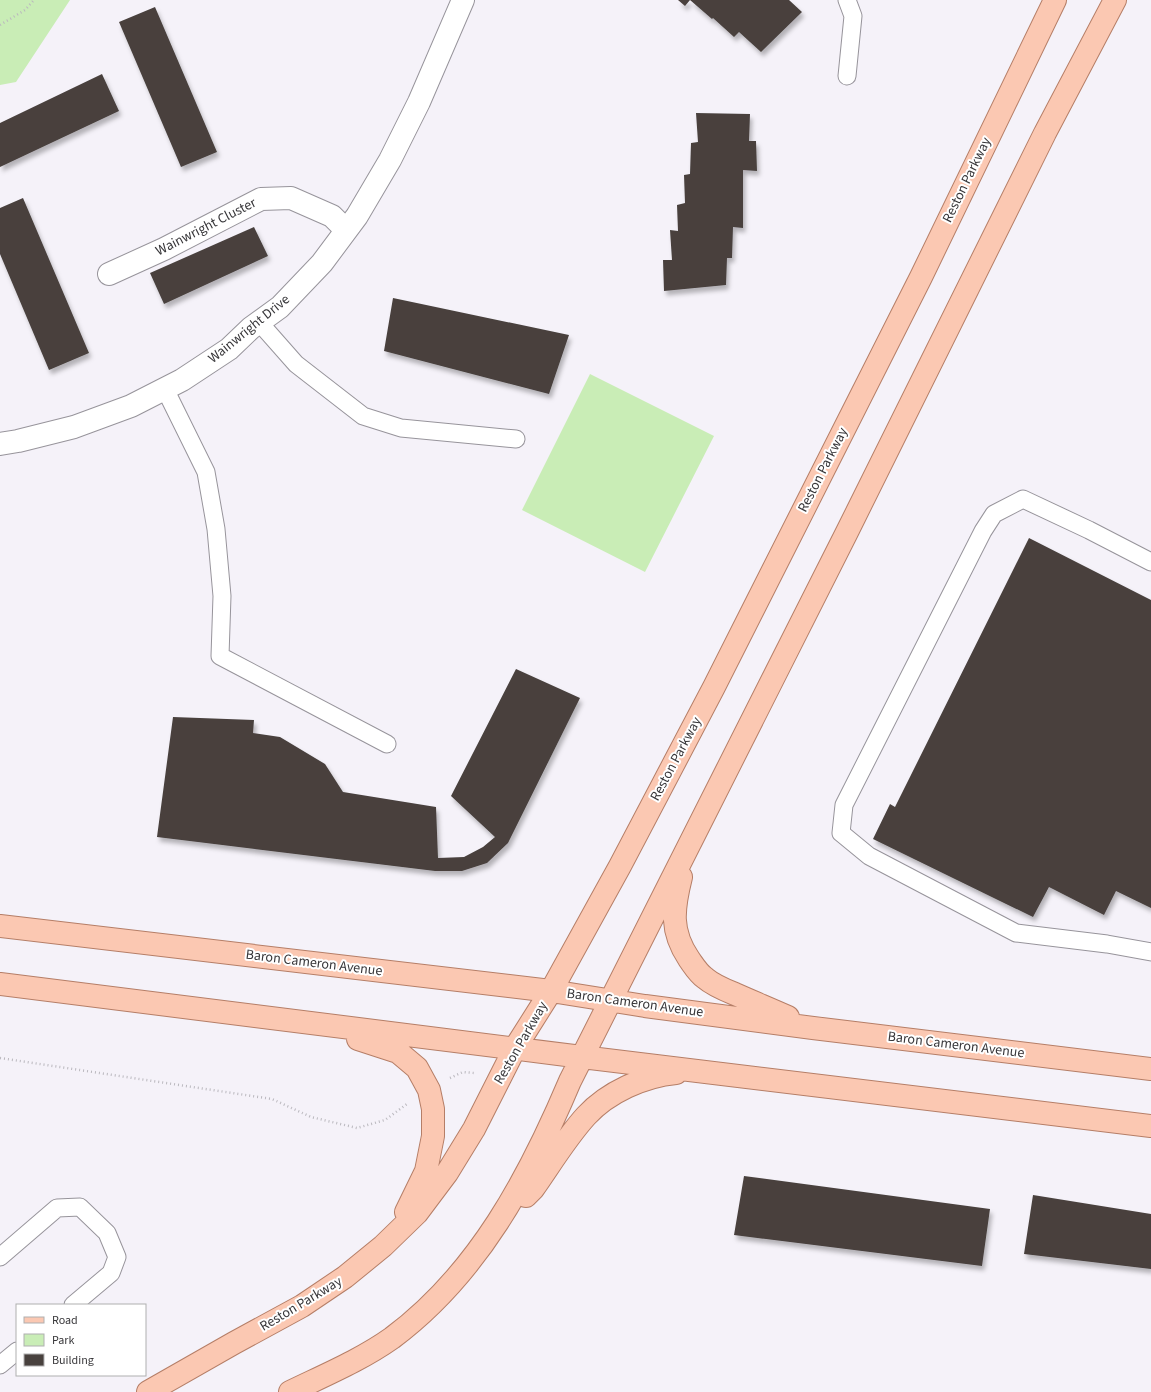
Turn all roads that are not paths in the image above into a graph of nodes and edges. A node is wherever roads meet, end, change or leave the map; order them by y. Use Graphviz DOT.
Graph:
graph roads {
  1 [pos="463,0"];
  2 [pos="847,0"];
  3 [pos="1055,0"];
  4 [pos="1115,0"];
  5 [pos="847,76"];
  6 [pos="346,230"];
  7 [pos="109,274"];
  8 [pos="259,322"];
  9 [pos="165,389"];
  10 [pos="516,439"];
  11 [pos="0,444"];
  12 [pos="1151,562"];
  13 [pos="386,744"];
  14 [pos="687,849"];
  15 [pos="0,926"];
  16 [pos="1151,952"];
  17 [pos="0,984"];
  18 [pos="552,991"];
  19 [pos="611,999"];
  20 [pos="308,1023"];
  21 [pos="813,1028"];
  22 [pos="515,1048"];
  23 [pos="582,1057"];
  24 [pos="1151,1069"];
  25 [pos="698,1070"];
  26 [pos="1151,1126"];
  27 [pos="499,1221"];
  28 [pos="395,1235"];
  29 [pos="0,1257"];
  30 [pos="74,1304"];
  31 [pos="16,1352"];
  32 [pos="0,1365"];
  33 [pos="148,1392"];
  34 [pos="290,1392"];
  1 -- 6 [label="street, Wainwright Drive"];
  2 -- 5 [label="lane"];
  3 -- 18 [label="main road, Reston Parkway"];
  4 -- 14 [label="main road"];
  6 -- 7 [label="street, Wainwright Cluster"];
  6 -- 8 [label="street, Wainwright Drive"];
  8 -- 9 [label="street, Wainwright Drive"];
  8 -- 10 [label="lane"];
  9 -- 11 [label="street, Wainwright Drive"];
  9 -- 13 [label="lane"];
  12 -- 16 [label="lane"];
  14 -- 19 [label="main road"];
  14 -- 21 [label="main road"];
  15 -- 18 [label="main road, Baron Cameron Avenue"];
  17 -- 20 [label="main road"];
  18 -- 19 [label="main road, Baron Cameron Avenue"];
  18 -- 22 [label="main road, Reston Parkway"];
  19 -- 21 [label="main road, Baron Cameron Avenue"];
  19 -- 23 [label="main road"];
  20 -- 22 [label="main road"];
  20 -- 28 [label="main road"];
  21 -- 24 [label="main road, Baron Cameron Avenue"];
  22 -- 23 [label="main road"];
  22 -- 28 [label="main road, Reston Parkway"];
  23 -- 25 [label="main road"];
  23 -- 27 [label="main road"];
  25 -- 26 [label="main road"];
  25 -- 27 [label="main road"];
  27 -- 34 [label="main road"];
  28 -- 33 [label="main road, Reston Parkway"];
  29 -- 30 [label="lane"];
  31 -- 32 [label="lane"];
}
